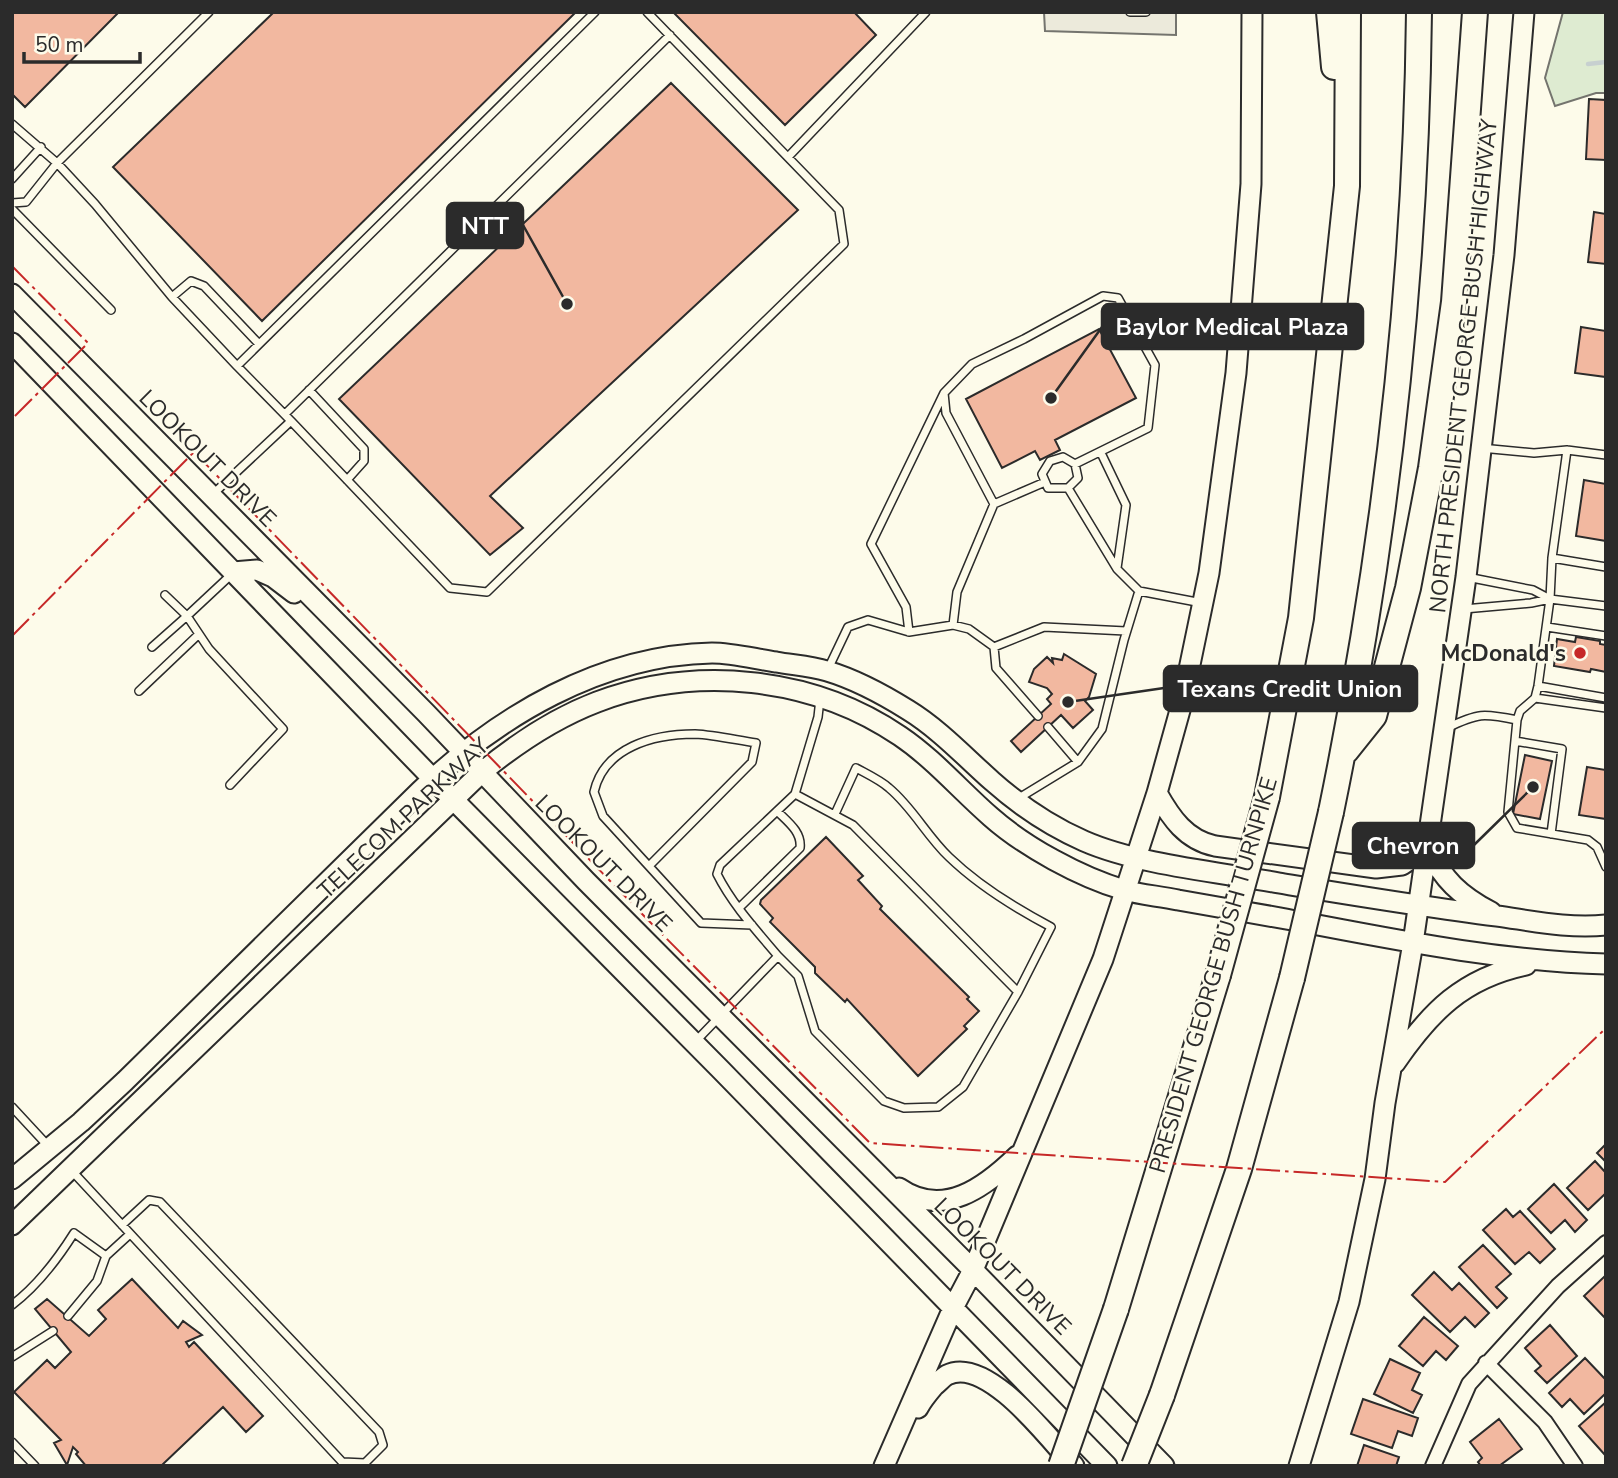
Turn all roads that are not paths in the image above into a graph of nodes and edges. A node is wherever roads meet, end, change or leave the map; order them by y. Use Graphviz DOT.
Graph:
graph roads {
  1 [pos="209,12"];
  2 [pos="595,12"];
  3 [pos="647,12"];
  4 [pos="926,12"];
  5 [pos="1130,12"];
  6 [pos="1146,12"];
  7 [pos="1252,12"];
  8 [pos="1329,12"];
  9 [pos="1348,12"];
  10 [pos="1419,12"];
  11 [pos="1475,12"];
  12 [pos="1524,12"];
  13 [pos="670,35"];
  14 [pos="12,124"];
  15 [pos="41,147"];
  16 [pos="788,157"];
  17 [pos="57,163"];
  18 [pos="12,178"];
  19 [pos="1347,186"];
  20 [pos="12,204"];
  21 [pos="12,209"];
  22 [pos="12,294"];
  23 [pos="172,298"];
  24 [pos="111,310"];
  25 [pos="12,343"];
  26 [pos="259,344"];
  27 [pos="237,366"];
  28 [pos="309,390"];
  29 [pos="944,393"];
  30 [pos="285,414"];
  31 [pos="291,421"];
  32 [pos="1481,448"];
  33 [pos="1567,450"];
  34 [pos="1101,453"];
  35 [pos="1606,455"];
  36 [pos="1075,464"];
  37 [pos="347,480"];
  38 [pos="1045,482"];
  39 [pos="1068,488"];
  40 [pos="211,495"];
  41 [pos="993,503"];
  42 [pos="1552,558"];
  43 [pos="1606,567"];
  44 [pos="1117,569"];
  45 [pos="233,572"];
  46 [pos="1466,577"];
  47 [pos="1139,591"];
  48 [pos="165,594"];
  49 [pos="1550,599"];
  50 [pos="1203,603"];
  51 [pos="1606,606"];
  52 [pos="1462,609"];
  53 [pos="187,616"];
  54 [pos="330,616"];
  55 [pos="953,625"];
  56 [pos="1547,627"];
  57 [pos="1126,631"];
  58 [pos="909,632"];
  59 [pos="199,634"];
  60 [pos="1606,636"];
  61 [pos="152,647"];
  62 [pos="994,648"];
  63 [pos="827,671"];
  64 [pos="1538,686"];
  65 [pos="139,691"];
  66 [pos="821,696"];
  67 [pos="1535,698"];
  68 [pos="1606,698"];
  69 [pos="1606,708"];
  70 [pos="1038,716"];
  71 [pos="1517,720"];
  72 [pos="1048,727"];
  73 [pos="1443,730"];
  74 [pos="1515,741"];
  75 [pos="464,753"];
  76 [pos="1343,754"];
  77 [pos="1078,762"];
  78 [pos="482,772"];
  79 [pos="433,779"];
  80 [pos="230,785"];
  81 [pos="1157,793"];
  82 [pos="795,794"];
  83 [pos="454,800"];
  84 [pos="1015,801"];
  85 [pos="777,811"];
  86 [pos="835,814"];
  87 [pos="1551,834"];
  88 [pos="1427,848"];
  89 [pos="1604,856"];
  90 [pos="1135,858"];
  91 [pos="649,866"];
  92 [pos="1606,867"];
  93 [pos="1124,890"];
  94 [pos="1418,907"];
  95 [pos="739,908"];
  96 [pos="1500,917"];
  97 [pos="752,925"];
  98 [pos="1606,925"];
  99 [pos="1413,943"];
  100 [pos="778,956"];
  101 [pos="1545,961"];
  102 [pos="1606,964"];
  103 [pos="1018,992"];
  104 [pos="720,1014"];
  105 [pos="694,1043"];
  106 [pos="1391,1070"];
  107 [pos="12,1107"];
  108 [pos="50,1147"];
  109 [pos="1020,1153"];
  110 [pos="872,1168"];
  111 [pos="71,1170"];
  112 [pos="12,1179"];
  113 [pos="12,1225"];
  114 [pos="122,1225"];
  115 [pos="130,1234"];
  116 [pos="1606,1243"];
  117 [pos="106,1256"];
  118 [pos="973,1270"];
  119 [pos="12,1305"];
  120 [pos="953,1308"];
  121 [pos="68,1317"];
  122 [pos="53,1331"];
  123 [pos="12,1357"];
  124 [pos="1486,1363"];
  125 [pos="896,1440"];
  126 [pos="1071,1440"];
  127 [pos="12,1442"];
  128 [pos="344,1464"];
  129 [pos="35,1466"];
  130 [pos="884,1466"];
  131 [pos="1051,1466"];
  132 [pos="1060,1466"];
  133 [pos="1074,1466"];
  134 [pos="1108,1466"];
  135 [pos="1134,1466"];
  136 [pos="1164,1466"];
  137 [pos="1299,1466"];
  138 [pos="1433,1466"];
  139 [pos="1576,1466"];
  1 -- 17 [label="lane"];
  2 -- 26 [label="lane"];
  3 -- 13 [label="lane"];
  4 -- 16 [label="lane"];
  5 -- 6 [label="lane"];
  7 -- 50 [label="main road"];
  8 -- 19 [label="highway"];
  9 -- 19 [label="highway, PRESIDENT GEORGE BUSH TURNPIKE"];
  10 -- 76 [label="highway"];
  11 -- 76 [label="highway"];
  12 -- 32 [label="main road, NORTH PRESIDENT GEORGE BUSH HIGHWAY"];
  13 -- 16 [label="lane"];
  13 -- 28 [label="lane"];
  14 -- 15 [label="lane"];
  15 -- 17 [label="lane"];
  15 -- 18 [label="lane"];
  16 -- 37 [label="lane"];
  17 -- 20 [label="lane"];
  17 -- 23 [label="lane"];
  19 -- 126 [label="highway, PRESIDENT GEORGE BUSH TURNPIKE, bridge"];
  21 -- 24 [label="lane"];
  22 -- 40 [label="main road, LOOKOUT DRIVE"];
  23 -- 26 [label="lane"];
  23 -- 27 [label="lane"];
  25 -- 45 [label="main road"];
  26 -- 27 [label="lane"];
  27 -- 30 [label="lane"];
  28 -- 30 [label="lane"];
  28 -- 37 [label="lane"];
  29 -- 34 [label="lane"];
  29 -- 41 [label="lane"];
  29 -- 58 [label="lane"];
  30 -- 31 [label="lane"];
  31 -- 37 [label="lane"];
  31 -- 40 [label="lane"];
  32 -- 33 [label="lane"];
  32 -- 46 [label="main road, NORTH PRESIDENT GEORGE BUSH HIGHWAY"];
  33 -- 35 [label="lane"];
  33 -- 42 [label="lane"];
  34 -- 36 [label="lane"];
  34 -- 44 [label="lane"];
  36 -- 38 [label="lane"];
  36 -- 39 [label="lane"];
  38 -- 39 [label="lane"];
  38 -- 41 [label="lane"];
  39 -- 44 [label="lane"];
  40 -- 54 [label="main road, LOOKOUT DRIVE"];
  41 -- 55 [label="lane"];
  42 -- 43 [label="lane"];
  42 -- 49 [label="lane"];
  44 -- 47 [label="lane"];
  45 -- 53 [label="lane"];
  45 -- 54 [label="main road"];
  45 -- 79 [label="main road"];
  46 -- 49 [label="lane"];
  46 -- 52 [label="main road, NORTH PRESIDENT GEORGE BUSH HIGHWAY"];
  47 -- 50 [label="lane"];
  47 -- 57 [label="lane"];
  48 -- 53 [label="lane"];
  49 -- 51 [label="lane"];
  49 -- 52 [label="lane"];
  49 -- 56 [label="lane"];
  50 -- 81 [label="main road"];
  52 -- 73 [label="main road, NORTH PRESIDENT GEORGE BUSH HIGHWAY"];
  53 -- 59 [label="lane"];
  53 -- 61 [label="lane"];
  54 -- 75 [label="main road, LOOKOUT DRIVE"];
  55 -- 58 [label="lane"];
  55 -- 62 [label="lane"];
  56 -- 60 [label="lane"];
  56 -- 64 [label="lane"];
  57 -- 62 [label="lane"];
  57 -- 77 [label="lane"];
  58 -- 63 [label="lane"];
  59 -- 65 [label="lane"];
  59 -- 80 [label="lane"];
  62 -- 70 [label="lane"];
  63 -- 66 [label="main road"];
  63 -- 75 [label="main road, TELECOM PARKWAY"];
  63 -- 84 [label="main road, TELECOM PARKWAY"];
  64 -- 67 [label="lane"];
  64 -- 68 [label="lane"];
  66 -- 78 [label="main road, TELECOM PARKWAY"];
  66 -- 82 [label="lane"];
  66 -- 93 [label="main road, TELECOM PARKWAY"];
  67 -- 69 [label="lane"];
  67 -- 71 [label="lane"];
  71 -- 73 [label="lane"];
  71 -- 74 [label="lane"];
  72 -- 77 [label="lane"];
  73 -- 88 [label="main road, NORTH PRESIDENT GEORGE BUSH HIGHWAY"];
  74 -- 87 [label="lane"];
  74 -- 87 [label="lane"];
  75 -- 78 [label="main road, LOOKOUT DRIVE"];
  75 -- 79 [label="main road, TELECOM PARKWAY"];
  76 -- 135 [label="highway, bridge"];
  77 -- 84 [label="lane"];
  78 -- 83 [label="main road, TELECOM PARKWAY"];
  78 -- 104 [label="main road, LOOKOUT DRIVE"];
  79 -- 83 [label="main road"];
  79 -- 108 [label="main road, TELECOM PARKWAY"];
  81 -- 88 [label="main road"];
  81 -- 90 [label="main road"];
  82 -- 85 [label="lane"];
  82 -- 86 [label="lane"];
  83 -- 105 [label="main road"];
  83 -- 111 [label="main road, TELECOM PARKWAY"];
  84 -- 90 [label="main road, TELECOM PARKWAY"];
  85 -- 95 [label="lane"];
  85 -- 95 [label="lane"];
  86 -- 103 [label="lane"];
  86 -- 103 [label="lane"];
  87 -- 89 [label="lane"];
  88 -- 94 [label="main road, NORTH PRESIDENT GEORGE BUSH HIGHWAY"];
  88 -- 96 [label="main road"];
  89 -- 92 [label="lane"];
  90 -- 93 [label="main road"];
  90 -- 94 [label="main road, TELECOM PARKWAY"];
  91 -- 91 [label="lane"];
  91 -- 97 [label="lane"];
  93 -- 99 [label="main road, TELECOM PARKWAY"];
  93 -- 109 [label="main road"];
  94 -- 96 [label="main road, TELECOM PARKWAY"];
  94 -- 99 [label="main road, NORTH PRESIDENT GEORGE BUSH HIGHWAY"];
  95 -- 97 [label="lane"];
  96 -- 98 [label="main road, TELECOM PARKWAY"];
  97 -- 100 [label="lane"];
  99 -- 101 [label="main road, TELECOM PARKWAY"];
  99 -- 106 [label="main road, NORTH PRESIDENT GEORGE BUSH HIGHWAY"];
  100 -- 103 [label="lane"];
  100 -- 104 [label="lane"];
  101 -- 102 [label="main road"];
  101 -- 106 [label="main road"];
  104 -- 105 [label="lane"];
  104 -- 110 [label="main road, LOOKOUT DRIVE"];
  105 -- 120 [label="main road"];
  106 -- 137 [label="main road, NORTH PRESIDENT GEORGE BUSH HIGHWAY"];
  107 -- 108 [label="lane"];
  108 -- 111 [label="main road"];
  108 -- 112 [label="main road, TELECOM PARKWAY"];
  109 -- 110 [label="main road"];
  109 -- 118 [label="main road"];
  110 -- 118 [label="main road, LOOKOUT DRIVE"];
  111 -- 113 [label="main road, TELECOM PARKWAY"];
  111 -- 114 [label="lane"];
  114 -- 115 [label="lane"];
  114 -- 128 [label="lane"];
  115 -- 117 [label="lane"];
  115 -- 128 [label="lane"];
  116 -- 124 [label="street"];
  117 -- 119 [label="lane"];
  117 -- 121 [label="lane"];
  118 -- 120 [label="main road"];
  118 -- 136 [label="main road, LOOKOUT DRIVE"];
  120 -- 125 [label="main road"];
  120 -- 134 [label="main road"];
  122 -- 123 [label="lane"];
  124 -- 138 [label="street"];
  124 -- 139 [label="street"];
  125 -- 130 [label="main road"];
  125 -- 133 [label="main road"];
  126 -- 131 [label="highway, bridge"];
  126 -- 132 [label="highway, PRESIDENT GEORGE BUSH TURNPIKE, bridge"];
  127 -- 129 [label="lane"];
}
